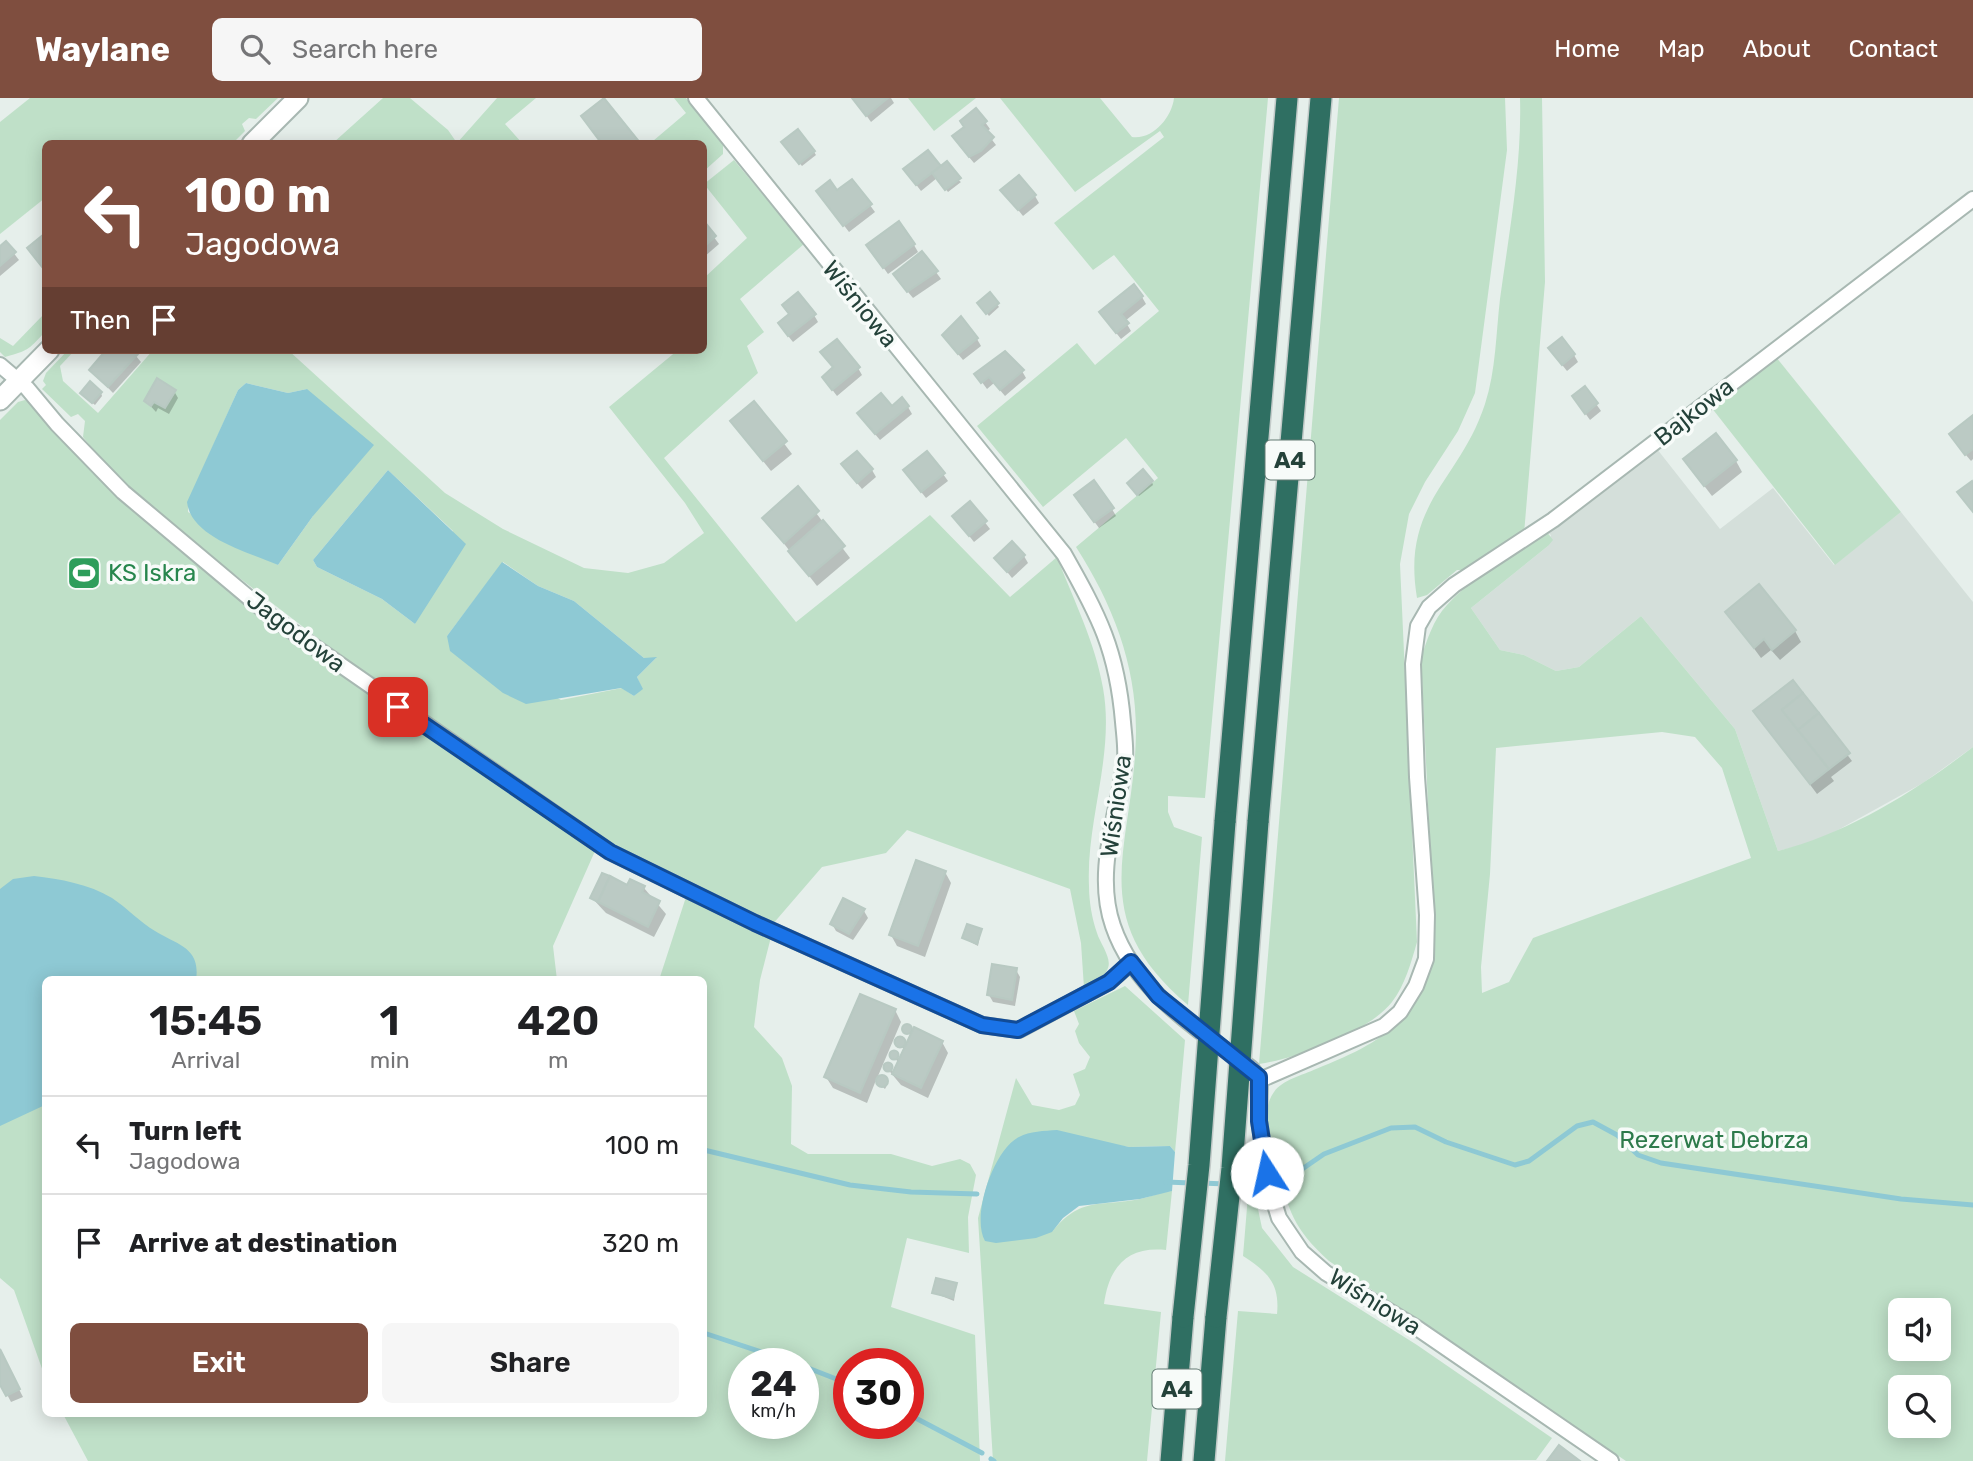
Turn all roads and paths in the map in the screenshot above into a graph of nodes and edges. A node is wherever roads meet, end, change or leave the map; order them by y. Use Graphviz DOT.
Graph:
graph roads {
  1 [pos="298,98"];
  2 [pos="696,98"];
  3 [pos="1287,98"];
  4 [pos="1321,98"];
  5 [pos="256,140"];
  6 [pos="1973,200"];
  7 [pos="45,354"];
  8 [pos="0,365"];
  9 [pos="19,381"];
  10 [pos="0,400"];
  11 [pos="1131,962"];
  12 [pos="1260,1080"];
  13 [pos="1171,1461"];
  14 [pos="1203,1461"];
  15 [pos="1611,1461"];
  1 -- 5 [label="street"];
  2 -- 11 [label="street, Wiśniowa"];
  3 -- 13 [label="highway, A4, bridge"];
  4 -- 14 [label="highway, A4, bridge"];
  6 -- 12 [label="street, Bajkowa"];
  7 -- 9 [label="street"];
  8 -- 9 [label="street, Jagodowa"];
  9 -- 10 [label="street"];
  9 -- 11 [label="street, Jagodowa"];
  11 -- 12 [label="street, Wiśniowa"];
  12 -- 15 [label="street, Wiśniowa"];
}
